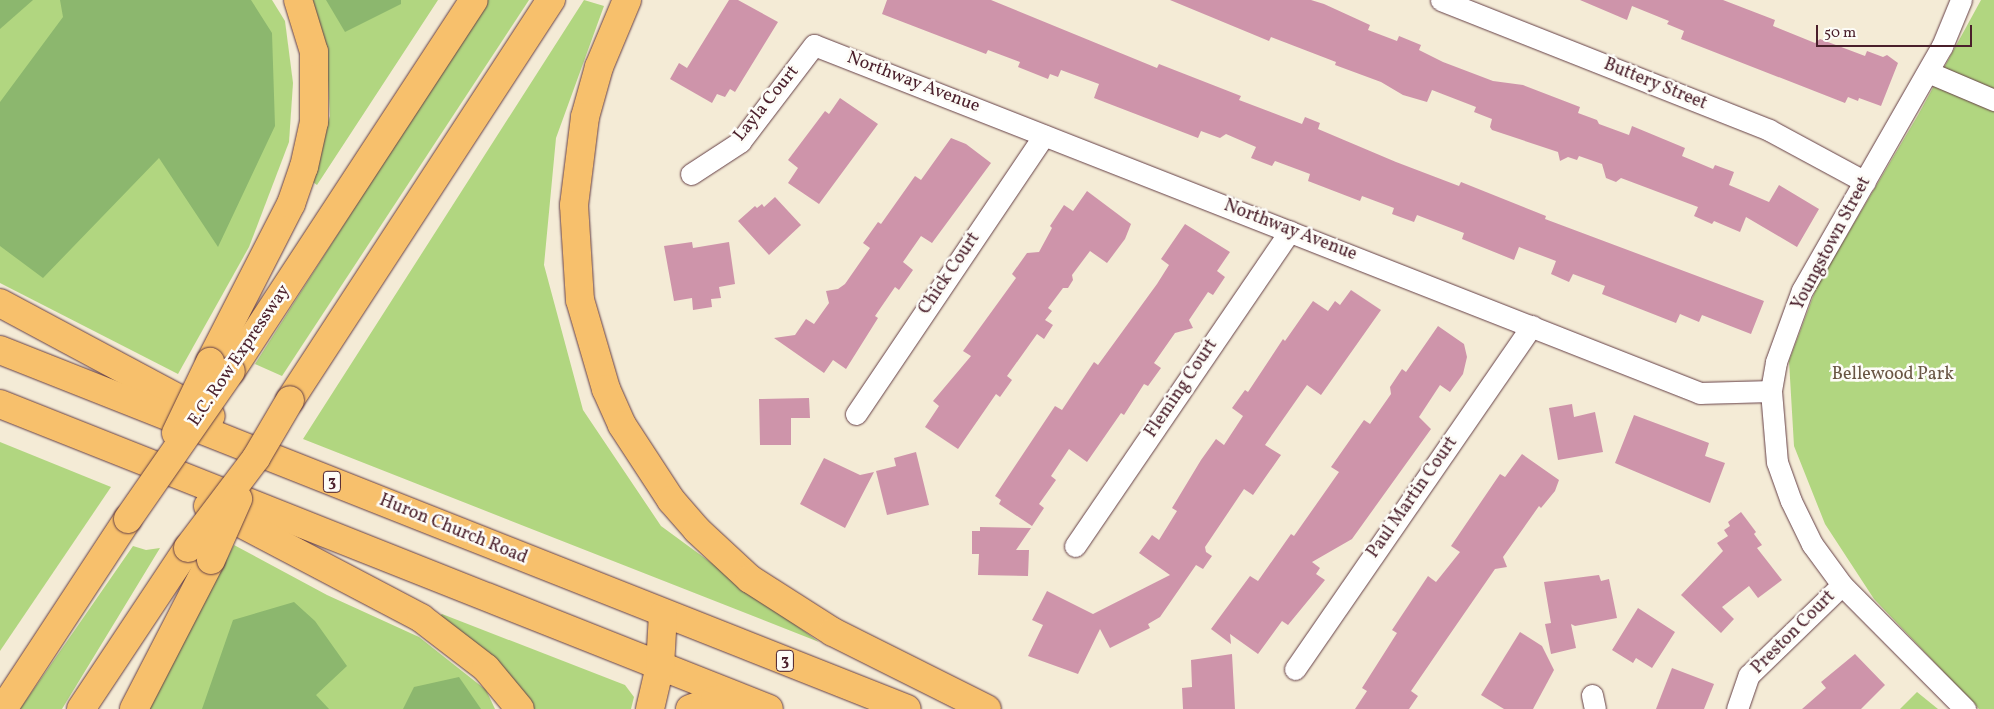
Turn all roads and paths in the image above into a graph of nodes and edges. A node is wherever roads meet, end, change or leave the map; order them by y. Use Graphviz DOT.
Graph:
graph roads {
  1 [pos="298,0"];
  2 [pos="474,0"];
  3 [pos="551,0"];
  4 [pos="627,0"];
  5 [pos="1441,0"];
  6 [pos="1961,0"];
  7 [pos="814,45"];
  8 [pos="1928,72"];
  9 [pos="1994,100"];
  10 [pos="1044,135"];
  11 [pos="691,174"];
  12 [pos="1865,182"];
  13 [pos="1290,231"];
  14 [pos="0,303"];
  15 [pos="1532,326"];
  16 [pos="0,350"];
  17 [pos="221,367"];
  18 [pos="1771,391"];
  19 [pos="0,404"];
  20 [pos="856,414"];
  21 [pos="101,444"];
  22 [pos="291,465"];
  23 [pos="1075,546"];
  24 [pos="200,554"];
  25 [pos="1842,585"];
  26 [pos="663,614"];
  27 [pos="660,666"];
  28 [pos="1295,669"];
  29 [pos="758,705"];
  30 [pos="3,709"];
  31 [pos="81,709"];
  32 [pos="134,709"];
  33 [pos="520,709"];
  34 [pos="650,709"];
  35 [pos="690,709"];
  36 [pos="907,709"];
  37 [pos="987,709"];
  38 [pos="1737,709"];
  39 [pos="1964,709"];
  1 -- 17 [label="highway"];
  2 -- 17 [label="highway, E.C. Row Expressway"];
  3 -- 24 [label="highway, bridge"];
  4 -- 37 [label="highway"];
  5 -- 12 [label="street, Buttery Street"];
  6 -- 8 [label="street, Youngstown Street"];
  7 -- 10 [label="street, Northway Avenue"];
  7 -- 11 [label="street, Layla Court"];
  8 -- 9 [label="street"];
  8 -- 12 [label="street, Youngstown Street"];
  10 -- 13 [label="street, Northway Avenue"];
  10 -- 20 [label="street, Chick Court"];
  12 -- 18 [label="street, Youngstown Street"];
  13 -- 15 [label="street, Northway Avenue"];
  13 -- 23 [label="street, Fleming Court"];
  14 -- 22 [label="highway"];
  15 -- 18 [label="street, Northway Avenue"];
  15 -- 28 [label="street, Paul Martin Court"];
  16 -- 22 [label="highway, Huron Church Road / 3"];
  17 -- 30 [label="highway, E.C. Row Expressway, bridge"];
  18 -- 25 [label="street, Youngstown Street"];
  19 -- 21 [label="highway"];
  21 -- 27 [label="highway"];
  21 -- 33 [label="highway"];
  22 -- 26 [label="highway, Huron Church Road / 3"];
  24 -- 31 [label="highway"];
  24 -- 32 [label="highway"];
  25 -- 38 [label="street, Preston Court"];
  25 -- 39 [label="street, Youngstown Street"];
  26 -- 27 [label="highway"];
  26 -- 36 [label="highway, Huron Church Road / 3"];
  27 -- 29 [label="highway"];
  27 -- 34 [label="highway"];
  29 -- 35 [label="highway"];
}
